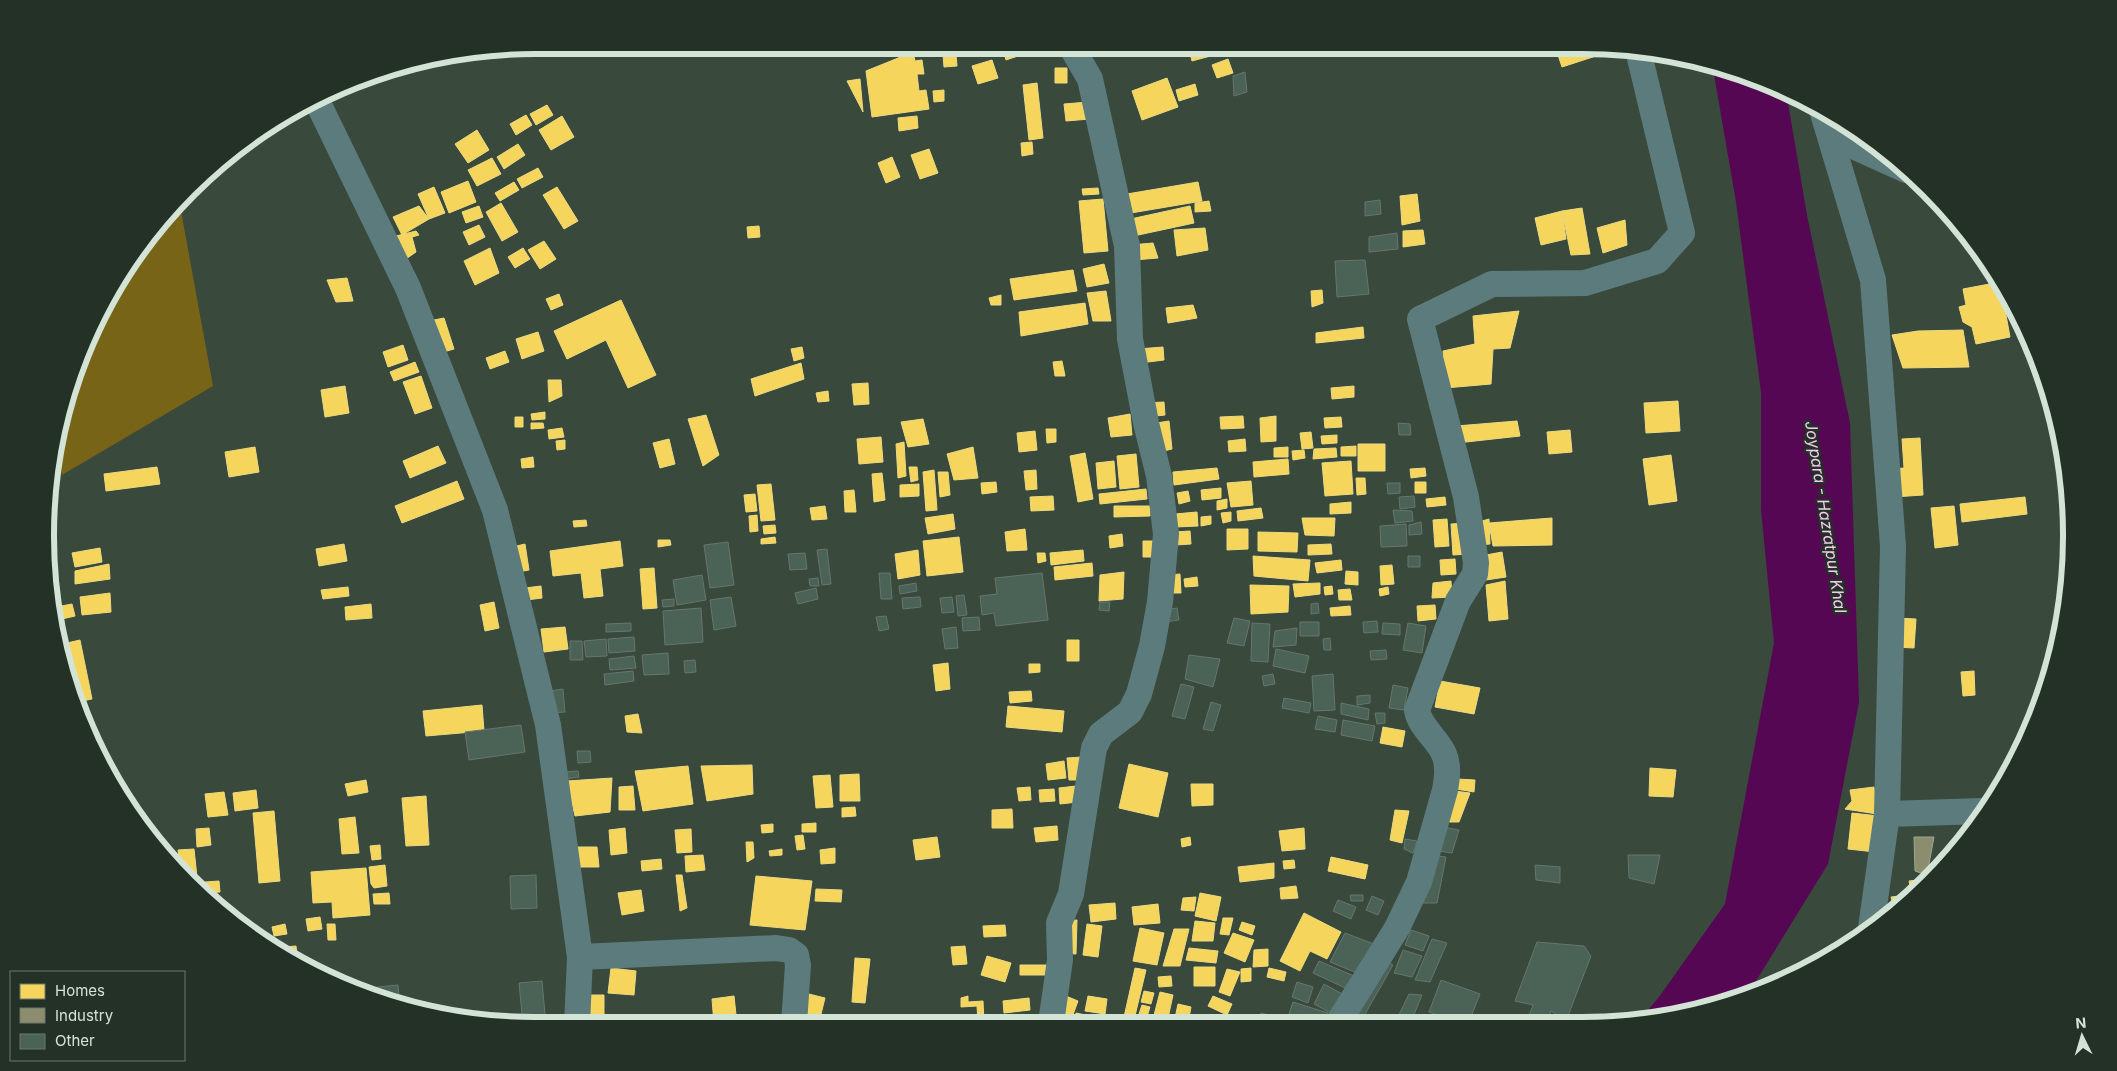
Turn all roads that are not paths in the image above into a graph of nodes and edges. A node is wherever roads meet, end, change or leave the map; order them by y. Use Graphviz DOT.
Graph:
graph roads {
  1 [pos="1076,54"];
  2 [pos="1640,58"];
  3 [pos="319,105"];
  4 [pos="1825,120"];
  5 [pos="1832,141"];
  6 [pos="1883,160"];
  7 [pos="1977,810"];
  8 [pos="1887,814"];
  9 [pos="1872,920"];
  10 [pos="580,957"];
  11 [pos="577,1017"];
  12 [pos="794,1017"];
  13 [pos="1052,1017"];
  14 [pos="1342,1017"];
  1 -- 13 [label="street"];
  2 -- 14 [label="street"];
  3 -- 10 [label="street"];
  4 -- 5 [label="street"];
  5 -- 6 [label="street"];
  5 -- 8 [label="street"];
  7 -- 8 [label="street"];
  8 -- 9 [label="street"];
  10 -- 11 [label="street"];
  10 -- 12 [label="street"];
}
